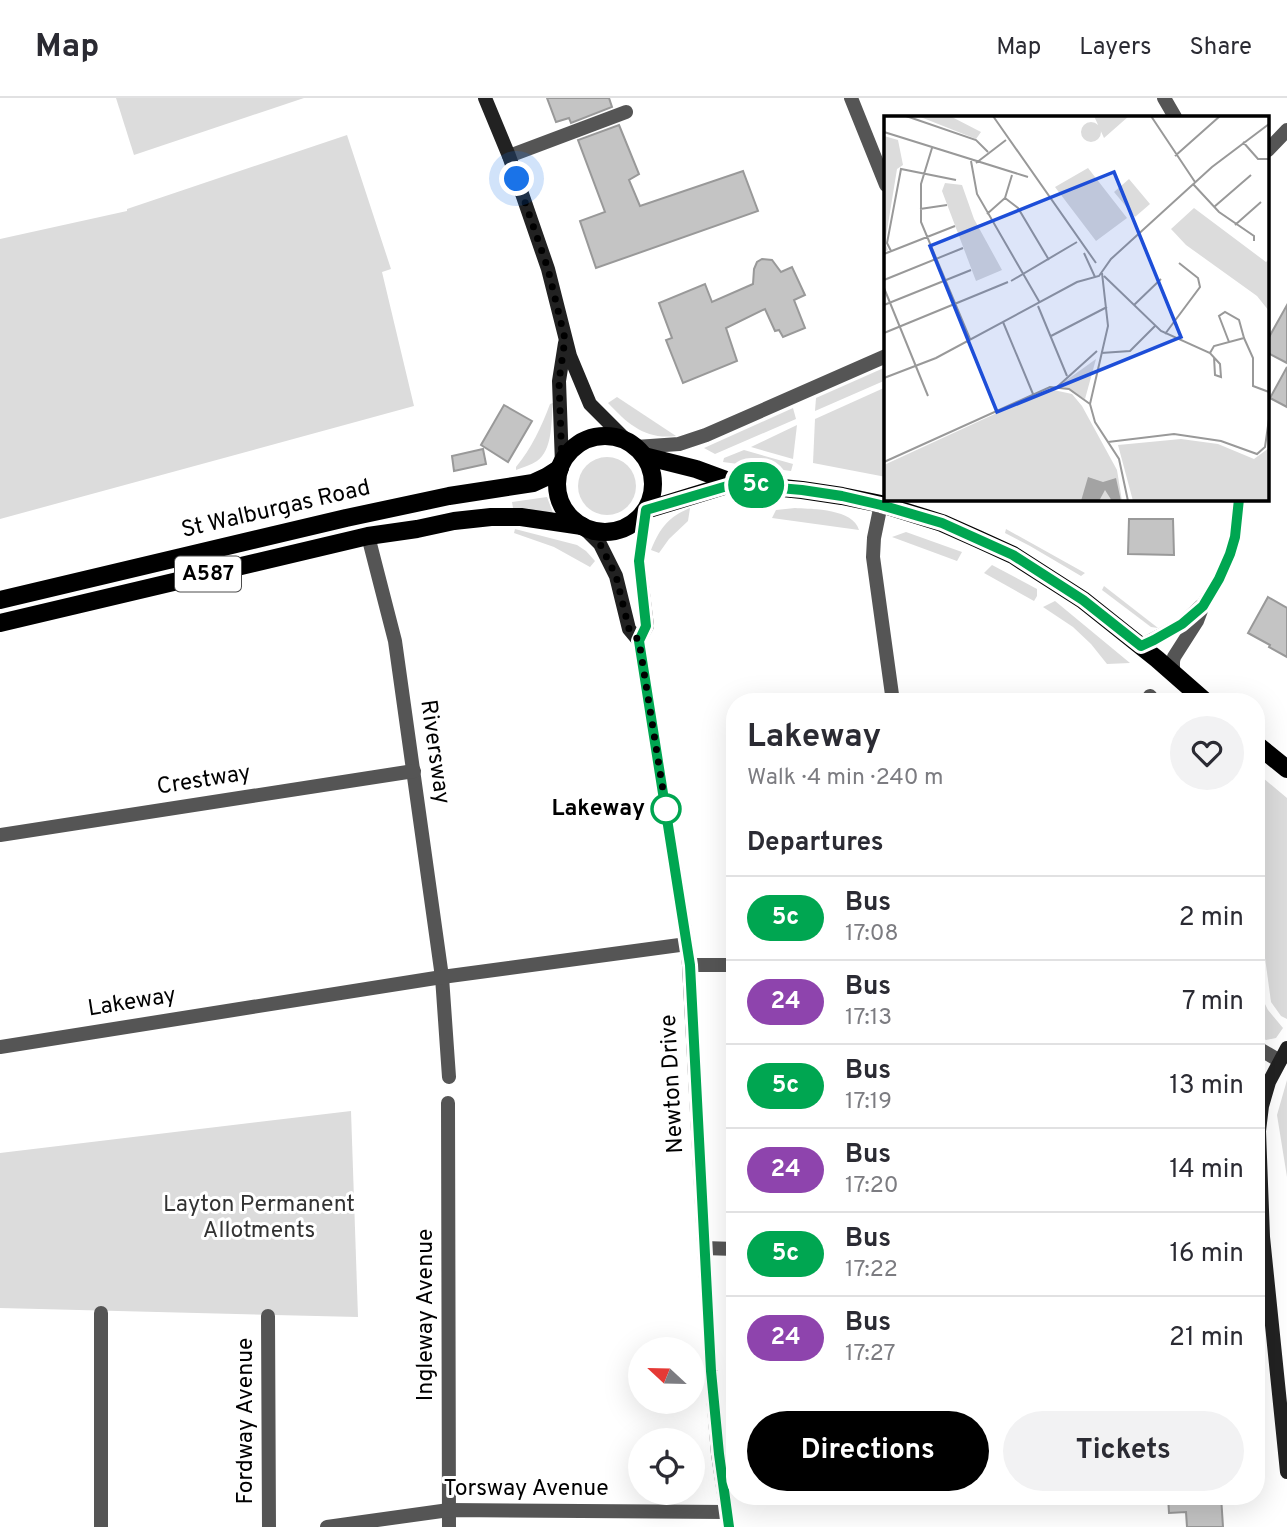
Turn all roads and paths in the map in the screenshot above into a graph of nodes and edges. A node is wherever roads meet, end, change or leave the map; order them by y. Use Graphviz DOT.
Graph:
graph roads {
  1 [pos="485,98"];
  2 [pos="851,98"];
  3 [pos="1164,98"];
  4 [pos="626,112"];
  5 [pos="1174,116"];
  6 [pos="1287,130"];
  7 [pos="1270,148"];
  8 [pos="509,156"];
  9 [pos="884,180"];
  10 [pos="565,339"];
  11 [pos="884,357"];
  12 [pos="636,448"];
  13 [pos="561,466"];
  14 [pos="734,484"];
  15 [pos="1239,500"];
  16 [pos="881,505"];
  17 [pos="646,510"];
  18 [pos="582,526"];
  19 [pos="368,536"];
  20 [pos="0,600"];
  21 [pos="1203,606"];
  22 [pos="0,624"];
  23 [pos="639,641"];
  24 [pos="1141,646"];
  25 [pos="1173,673"];
  26 [pos="893,693"];
  27 [pos="1196,693"];
  28 [pos="1265,751"];
  29 [pos="1287,769"];
  30 [pos="414,771"];
  31 [pos="0,835"];
  32 [pos="687,944"];
  33 [pos="690,965"];
  34 [pos="726,965"];
  35 [pos="442,976"];
  36 [pos="0,1047"];
  37 [pos="1265,1050"];
  38 [pos="1283,1055"];
  39 [pos="449,1077"];
  40 [pos="1265,1096"];
  41 [pos="448,1103"];
  42 [pos="704,1248"];
  43 [pos="726,1249"];
  44 [pos="1265,1281"];
  45 [pos="102,1313"];
  46 [pos="268,1316"];
  47 [pos="1287,1472"];
  48 [pos="726,1505"];
  49 [pos="726,1505"];
  50 [pos="449,1510"];
  51 [pos="727,1512"];
  52 [pos="101,1527"];
  53 [pos="269,1527"];
  54 [pos="327,1527"];
  55 [pos="449,1527"];
  56 [pos="729,1527"];
  1 -- 8 [label="main road"];
  2 -- 9 [label="street"];
  3 -- 5 [label="street"];
  4 -- 8 [label="street"];
  6 -- 7 [label="street"];
  8 -- 10 [label="main road"];
  10 -- 12 [label="main road"];
  10 -- 13 [label="main road"];
  11 -- 12 [label="street"];
  12 -- 13 [label="main road"];
  12 -- 14 [label="main road"];
  12 -- 17 [label="main road"];
  13 -- 18 [label="main road"];
  13 -- 20 [label="main road, St Walburgas Road / A587"];
  14 -- 16 [label="main road"];
  14 -- 17 [label="main road"];
  15 -- 21 [label="street"];
  16 -- 24 [label="main road"];
  16 -- 26 [label="street"];
  17 -- 18 [label="main road"];
  17 -- 23 [label="main road, Newton Drive"];
  18 -- 19 [label="main road, St Walburgas Road / A587"];
  18 -- 23 [label="main road, Newton Drive"];
  19 -- 22 [label="main road, St Walburgas Road / A587"];
  19 -- 30 [label="street, Riversway"];
  21 -- 24 [label="street"];
  21 -- 25 [label="street"];
  23 -- 32 [label="main road, Newton Drive"];
  24 -- 25 [label="main road"];
  25 -- 27 [label="main road"];
  28 -- 29 [label="main road"];
  30 -- 31 [label="street, Crestway"];
  30 -- 35 [label="street, Riversway"];
  32 -- 33 [label="main road, Newton Drive"];
  32 -- 35 [label="street, Lakeway"];
  33 -- 34 [label="street"];
  33 -- 42 [label="main road, Newton Drive"];
  35 -- 36 [label="street, Lakeway"];
  35 -- 39 [label="street"];
  37 -- 38 [label="street"];
  38 -- 40 [label="main road"];
  41 -- 50 [label="street, Ingleway Avenue"];
  42 -- 43 [label="street"];
  42 -- 49 [label="main road, Newton Drive"];
  44 -- 47 [label="main road"];
  45 -- 52 [label="street"];
  46 -- 53 [label="street, Fordway Avenue"];
  48 -- 51 [label="main road, Newton Drive"];
  50 -- 51 [label="street, Torsway Avenue"];
  50 -- 54 [label="street, Torsway Avenue"];
  50 -- 55 [label="street, Ingleway Avenue"];
  51 -- 56 [label="main road, Newton Drive"];
}
